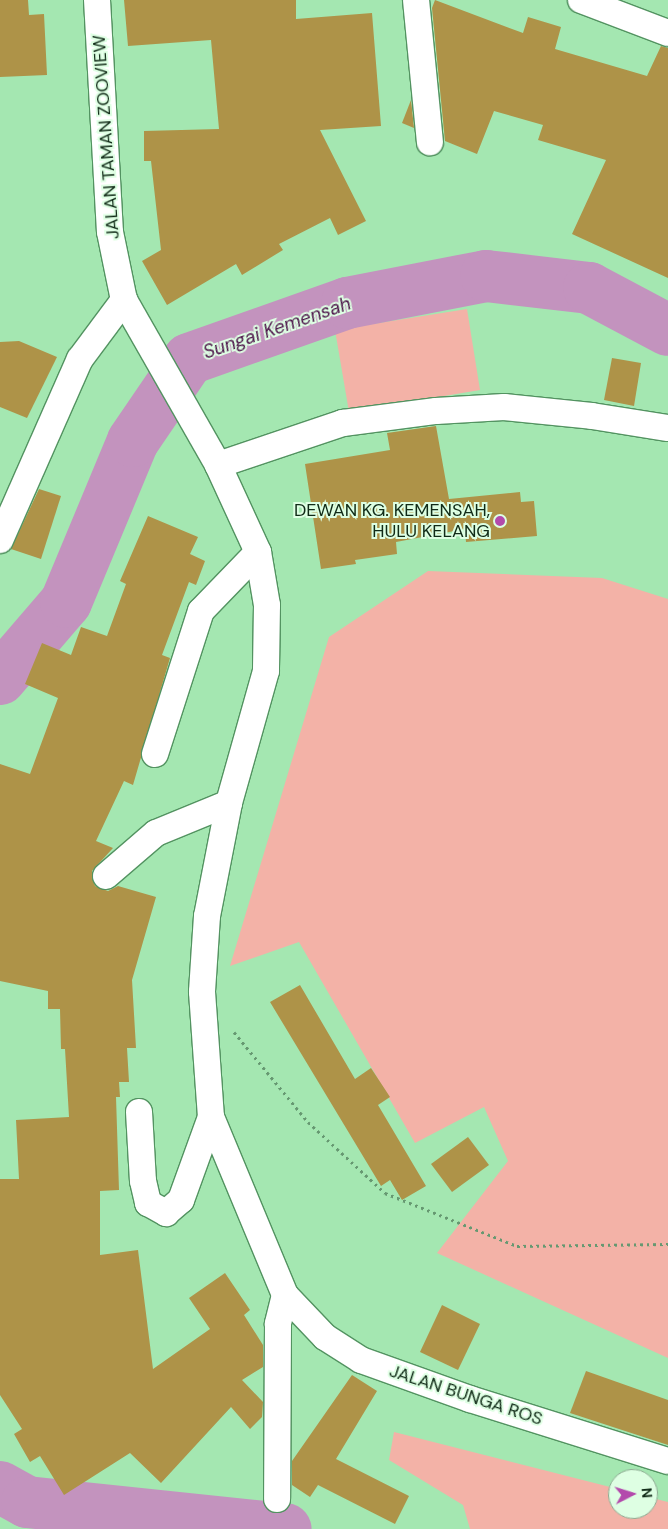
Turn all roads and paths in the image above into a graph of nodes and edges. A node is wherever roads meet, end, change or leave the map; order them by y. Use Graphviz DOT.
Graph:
graph roads {
  1 [pos="97,0"];
  2 [pos="416,0"];
  3 [pos="581,0"];
  4 [pos="668,33"];
  5 [pos="430,142"];
  6 [pos="124,300"];
  7 [pos="668,428"];
  8 [pos="218,465"];
  9 [pos="0,540"];
  10 [pos="258,552"];
  11 [pos="156,754"];
  12 [pos="229,803"];
  13 [pos="106,876"];
  14 [pos="234,1031"];
  15 [pos="139,1112"];
  16 [pos="211,1117"];
  17 [pos="668,1244"];
  18 [pos="285,1295"];
  19 [pos="668,1462"];
  20 [pos="276,1499"];
  1 -- 6 [label="street, JALAN TAMAN ZOOVIEW"];
  2 -- 5 [label="street"];
  3 -- 4 [label="street"];
  6 -- 8 [label="street, JALAN TAMAN ZOOVIEW"];
  6 -- 9 [label="street"];
  7 -- 8 [label="street"];
  8 -- 10 [label="street, JALAN TAMAN ZOOVIEW"];
  10 -- 11 [label="street"];
  10 -- 12 [label="street, JALAN TAMAN ZOOVIEW"];
  12 -- 13 [label="street"];
  12 -- 16 [label="street, JALAN TAMAN ZOOVIEW"];
  14 -- 17 [label="path"];
  15 -- 16 [label="street"];
  16 -- 18 [label="street"];
  18 -- 19 [label="street, JALAN BUNGA ROS"];
  18 -- 20 [label="street"];
}
